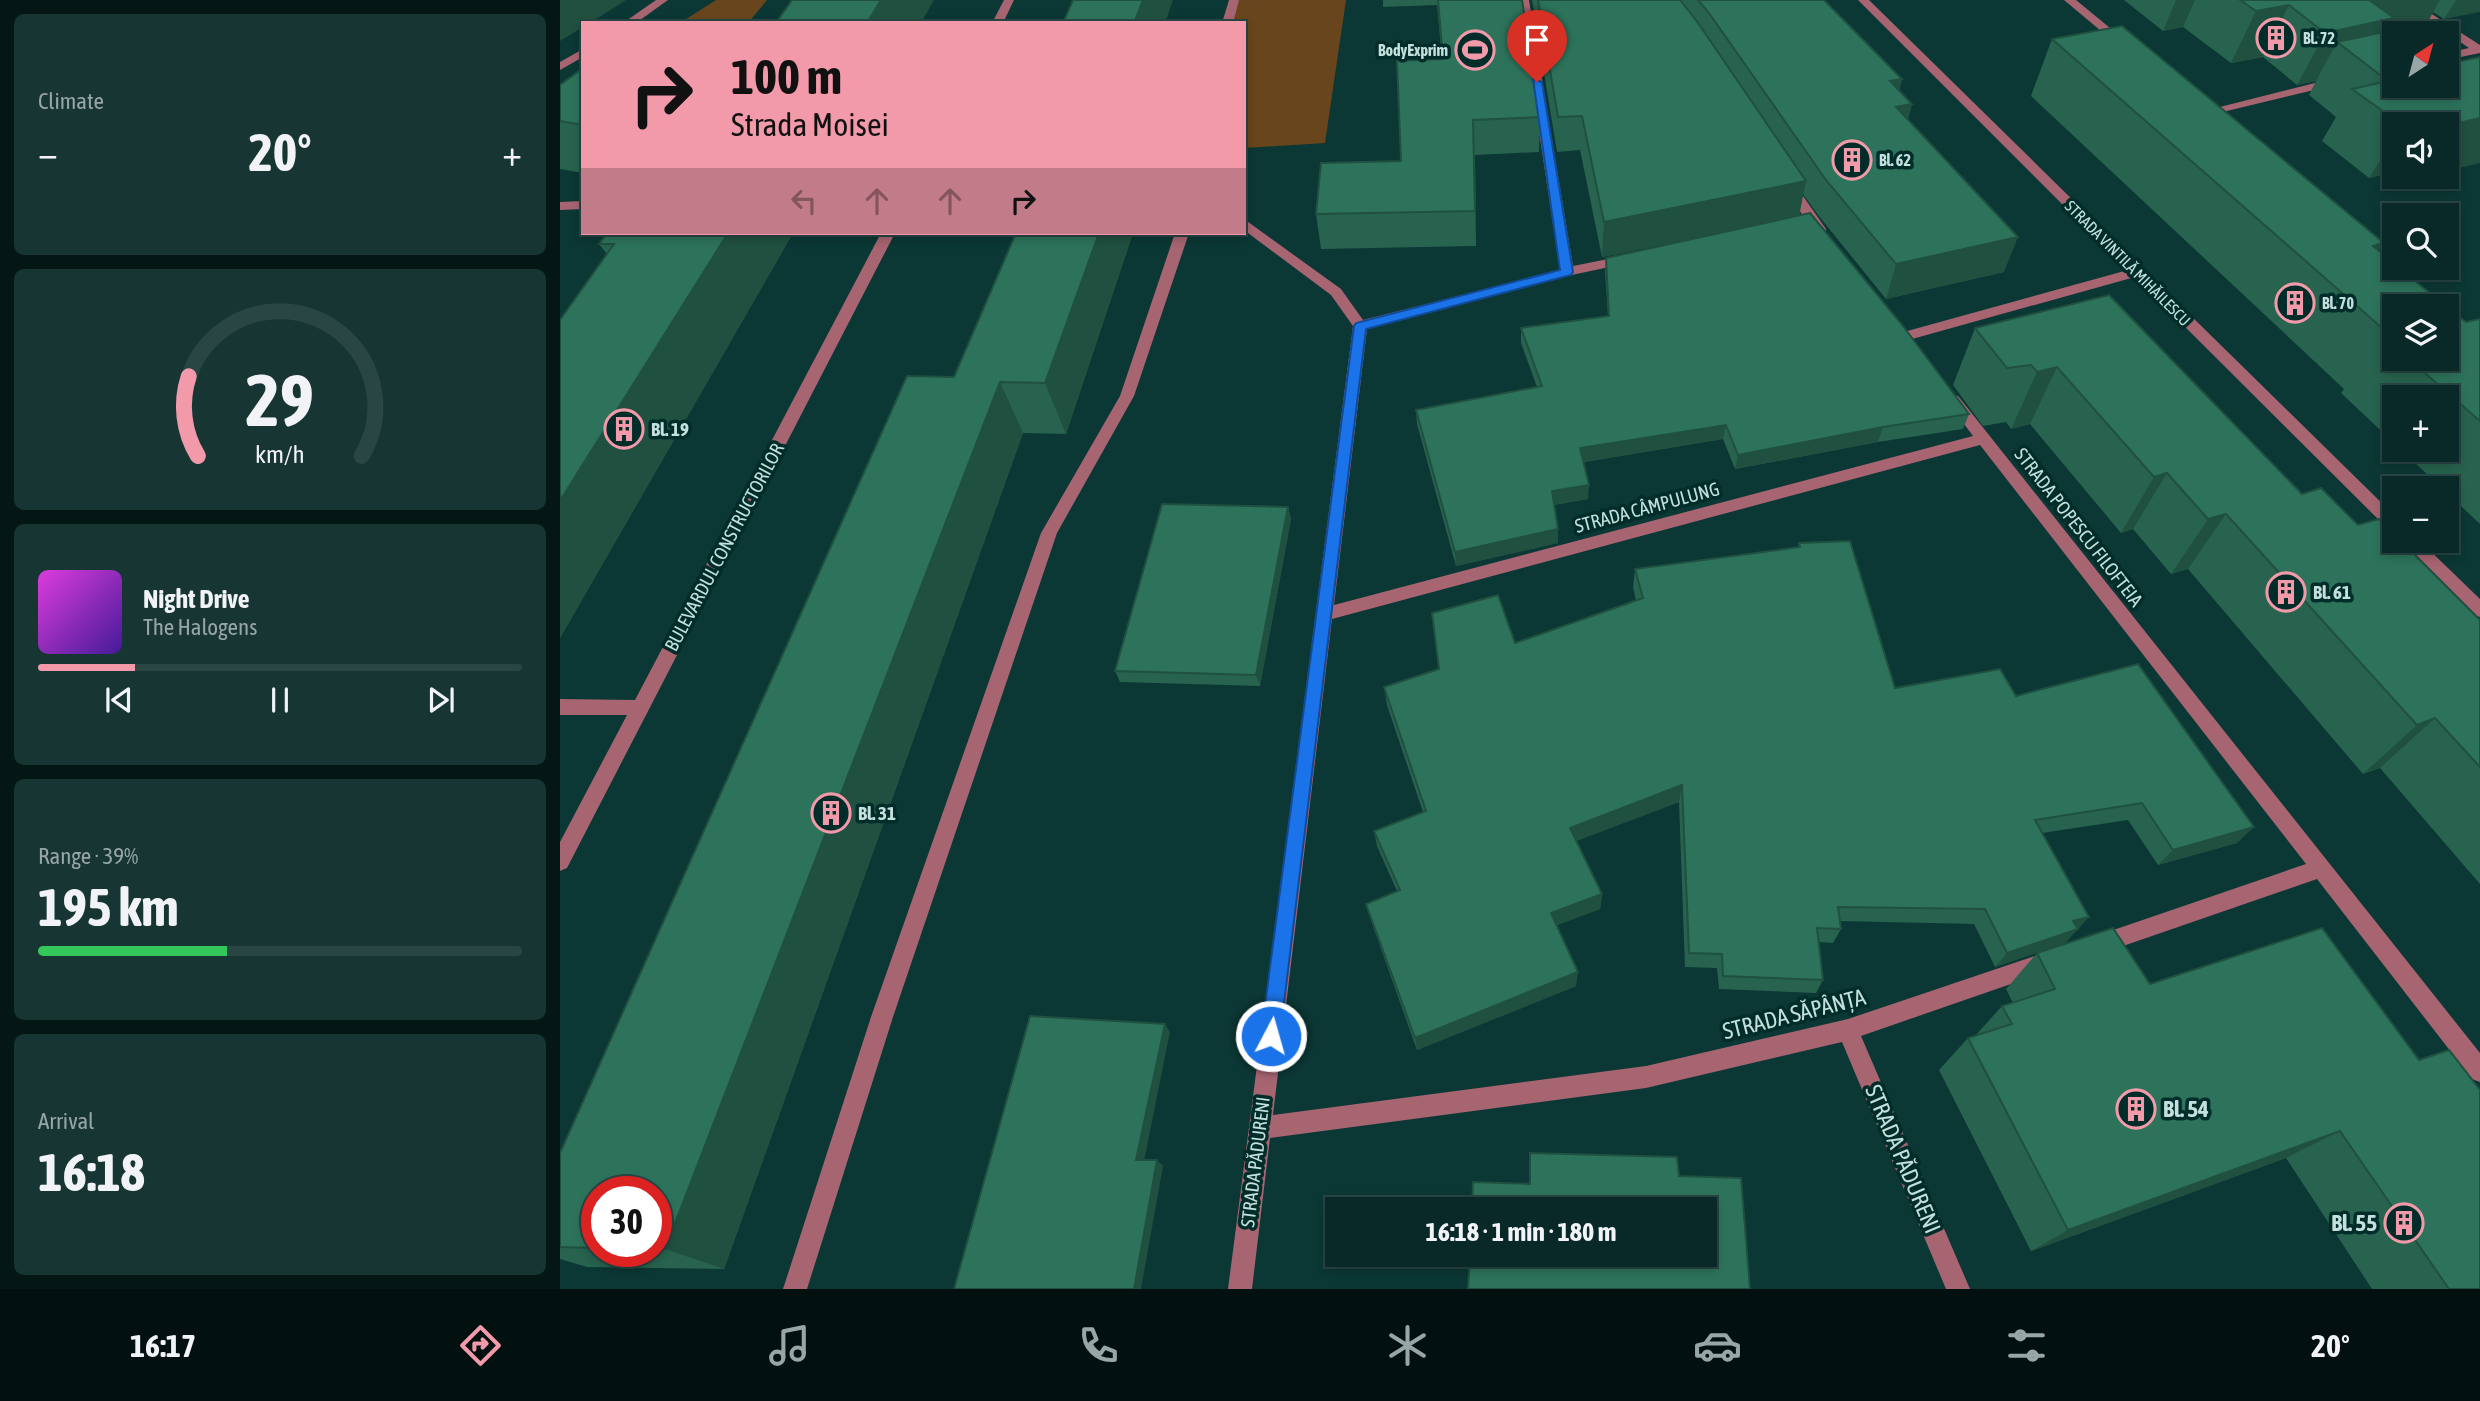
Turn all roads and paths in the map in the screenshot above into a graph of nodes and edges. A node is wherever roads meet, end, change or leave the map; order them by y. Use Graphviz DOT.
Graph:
graph roads {
  1 [pos="663,0"];
  2 [pos="1009,0"];
  3 [pos="1234,0"];
  4 [pos="1524,0"];
  5 [pos="1863,0"];
  6 [pos="2069,0"];
  7 [pos="2403,0"];
  8 [pos="631,21"];
  9 [pos="998,21"];
  10 [pos="1228,21"];
  11 [pos="2479,50"];
  12 [pos="581,53"];
  13 [pos="2459,54"];
  14 [pos="2136,55"];
  15 [pos="560,67"];
  16 [pos="2354,78"];
  17 [pos="2206,112"];
  18 [pos="1782,175"];
  19 [pos="581,205"];
  20 [pos="560,206"];
  21 [pos="1246,224"];
  22 [pos="887,235"];
  23 [pos="1181,235"];
  24 [pos="1828,241"];
  25 [pos="1648,255"];
  26 [pos="1567,272"];
  27 [pos="2137,272"];
  28 [pos="1360,326"];
  29 [pos="1905,336"];
  30 [pos="1944,388"];
  31 [pos="1982,439"];
  32 [pos="2382,513"];
  33 [pos="2422,553"];
  34 [pos="2480,610"];
  35 [pos="1323,615"];
  36 [pos="560,707"];
  37 [pos="640,708"];
  38 [pos="560,862"];
  39 [pos="2322,868"];
  40 [pos="1848,1030"];
  41 [pos="2480,1071"];
  42 [pos="1259,1128"];
  43 [pos="794,1289"];
  44 [pos="1240,1289"];
  45 [pos="1958,1289"];
  1 -- 8 [label="street"];
  2 -- 9 [label="street"];
  3 -- 10 [label="street"];
  4 -- 26 [label="street"];
  5 -- 27 [label="street, STRADA VINTILĂ MIHĂILESCU"];
  6 -- 14 [label="street"];
  7 -- 11 [label="street"];
  11 -- 13 [label="street"];
  12 -- 15 [label="street"];
  16 -- 17 [label="street"];
  18 -- 24 [label="street"];
  19 -- 20 [label="street"];
  21 -- 28 [label="street"];
  22 -- 37 [label="street, BULEVARDUL CONSTRUCTORILOR"];
  23 -- 43 [label="street"];
  25 -- 26 [label="street"];
  26 -- 28 [label="street"];
  27 -- 29 [label="street"];
  27 -- 32 [label="street, STRADA VINTILĂ MIHĂILESCU"];
  28 -- 35 [label="street, STRADA PĂDURENI"];
  30 -- 31 [label="street, STRADA POPESCU FILOFTEIA"];
  31 -- 35 [label="street, STRADA CÂMPULUNG"];
  31 -- 39 [label="street, STRADA POPESCU FILOFTEIA"];
  33 -- 34 [label="street"];
  35 -- 42 [label="street, STRADA PĂDURENI"];
  36 -- 37 [label="street"];
  37 -- 38 [label="street, BULEVARDUL CONSTRUCTORILOR"];
  39 -- 40 [label="street, STRADA SĂPÂNȚA"];
  39 -- 41 [label="street, STRADA POPESCU FILOFTEIA"];
  40 -- 42 [label="street, STRADA SĂPÂNȚA"];
  40 -- 45 [label="street, STRADA PĂDURENI"];
  42 -- 44 [label="street, STRADA PĂDURENI"];
}
